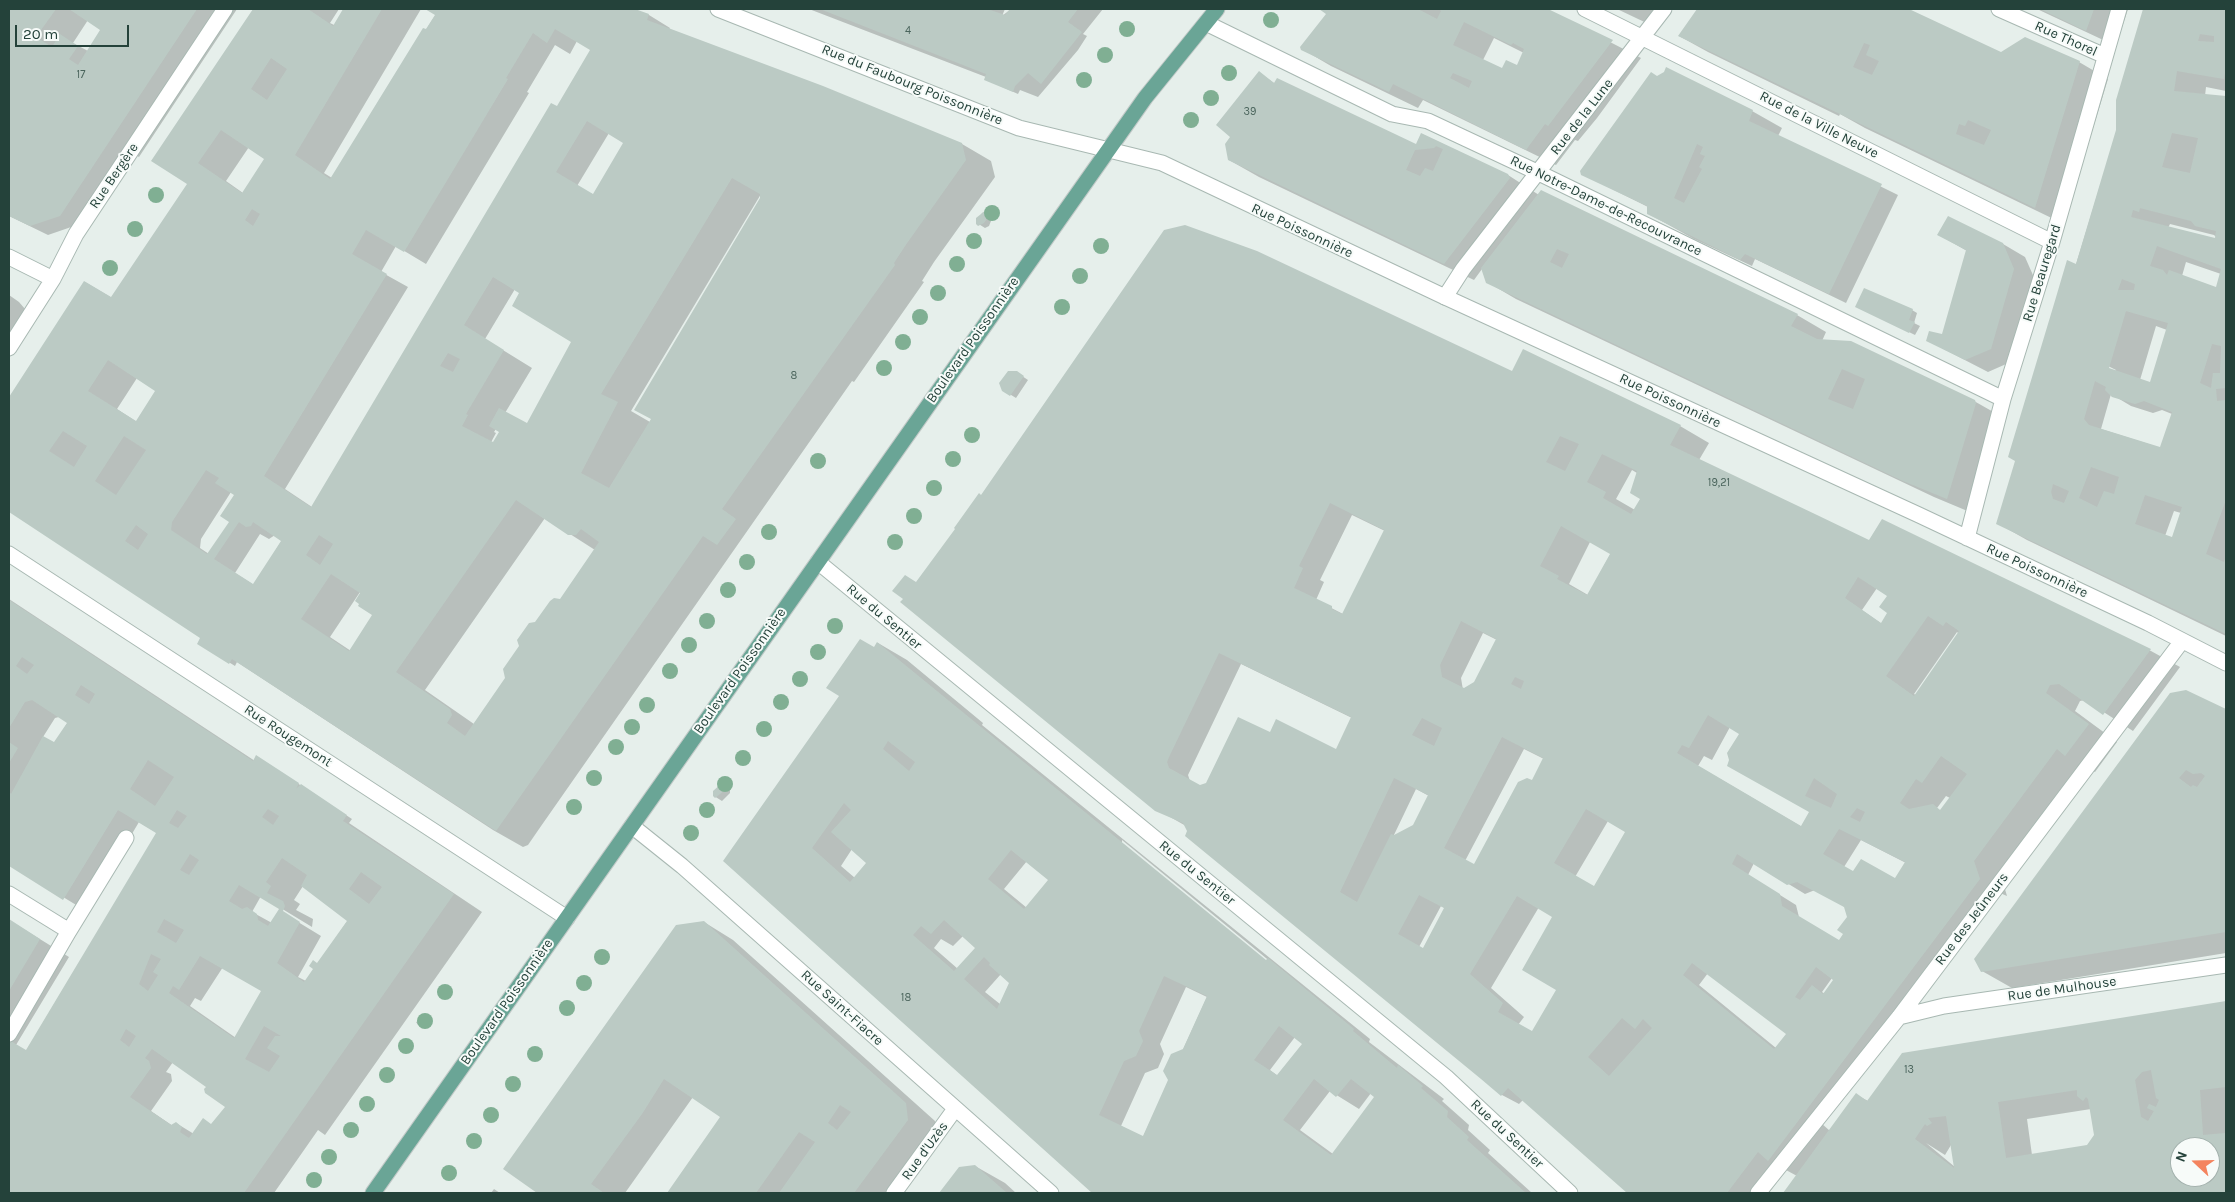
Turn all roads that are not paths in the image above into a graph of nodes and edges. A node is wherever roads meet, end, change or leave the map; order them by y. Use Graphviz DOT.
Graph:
graph roads {
  1 [pos="225,9"];
  2 [pos="718,9"];
  3 [pos="1217,9"];
  4 [pos="1585,9"];
  5 [pos="1664,9"];
  6 [pos="1999,9"];
  7 [pos="2120,9"];
  8 [pos="1206,23"];
  9 [pos="1644,38"];
  10 [pos="2106,56"];
  11 [pos="1109,150"];
  12 [pos="1539,173"];
  13 [pos="2052,242"];
  14 [pos="9,257"];
  15 [pos="53,280"];
  16 [pos="1445,297"];
  17 [pos="9,348"];
  18 [pos="2003,399"];
  19 [pos="1967,538"];
  20 [pos="9,554"];
  21 [pos="818,562"];
  22 [pos="2182,641"];
  23 [pos="2226,663"];
  24 [pos="632,826"];
  25 [pos="126,838"];
  26 [pos="9,894"];
  27 [pos="567,918"];
  28 [pos="69,931"];
  29 [pos="2226,965"];
  30 [pos="1899,1017"];
  31 [pos="9,1034"];
  32 [pos="956,1109"];
  33 [pos="373,1193"];
  34 [pos="894,1193"];
  35 [pos="1051,1193"];
  36 [pos="1570,1193"];
  37 [pos="1758,1193"];
  1 -- 15 [label="street, Rue Bergère"];
  2 -- 11 [label="street, Rue du Faubourg Poissonnière"];
  3 -- 8 [label="main road, Boulevard Poissonnière"];
  4 -- 9 [label="street, Rue de la Ville Neuve"];
  5 -- 9 [label="street, Rue de la Lune"];
  6 -- 10 [label="street, Rue Thorel"];
  7 -- 10 [label="street, Rue Beauregard"];
  8 -- 11 [label="main road, Boulevard Poissonnière"];
  8 -- 12 [label="street, Rue Notre-Dame-de-Recouvrance"];
  9 -- 12 [label="street, Rue de la Lune"];
  9 -- 13 [label="street, Rue de la Ville Neuve"];
  10 -- 13 [label="street, Rue Beauregard"];
  11 -- 16 [label="street, Rue Poissonnière"];
  11 -- 21 [label="main road, Boulevard Poissonnière"];
  12 -- 16 [label="street, Rue de la Lune"];
  12 -- 18 [label="street, Rue Notre-Dame-de-Recouvrance"];
  13 -- 18 [label="street, Rue Beauregard"];
  14 -- 15 [label="street"];
  15 -- 17 [label="street, Rue Bergère"];
  16 -- 19 [label="street, Rue Poissonnière"];
  18 -- 19 [label="street, Rue Beauregard"];
  19 -- 22 [label="street, Rue Poissonnière"];
  20 -- 27 [label="street, Rue Rougemont"];
  21 -- 24 [label="main road, Boulevard Poissonnière"];
  21 -- 36 [label="street, Rue du Sentier"];
  22 -- 23 [label="street, Rue Poissonnière"];
  22 -- 30 [label="street, Rue des Jeûneurs"];
  24 -- 27 [label="main road, Boulevard Poissonnière"];
  24 -- 32 [label="street, Rue Saint-Fiacre"];
  25 -- 28 [label="street"];
  26 -- 28 [label="street"];
  27 -- 33 [label="main road, Boulevard Poissonnière"];
  28 -- 31 [label="street"];
  29 -- 30 [label="street, Rue de Mulhouse"];
  30 -- 37 [label="street, Rue des Jeûneurs"];
  32 -- 34 [label="street, Rue d'Uzès"];
  32 -- 35 [label="street, Rue Saint-Fiacre"];
}
